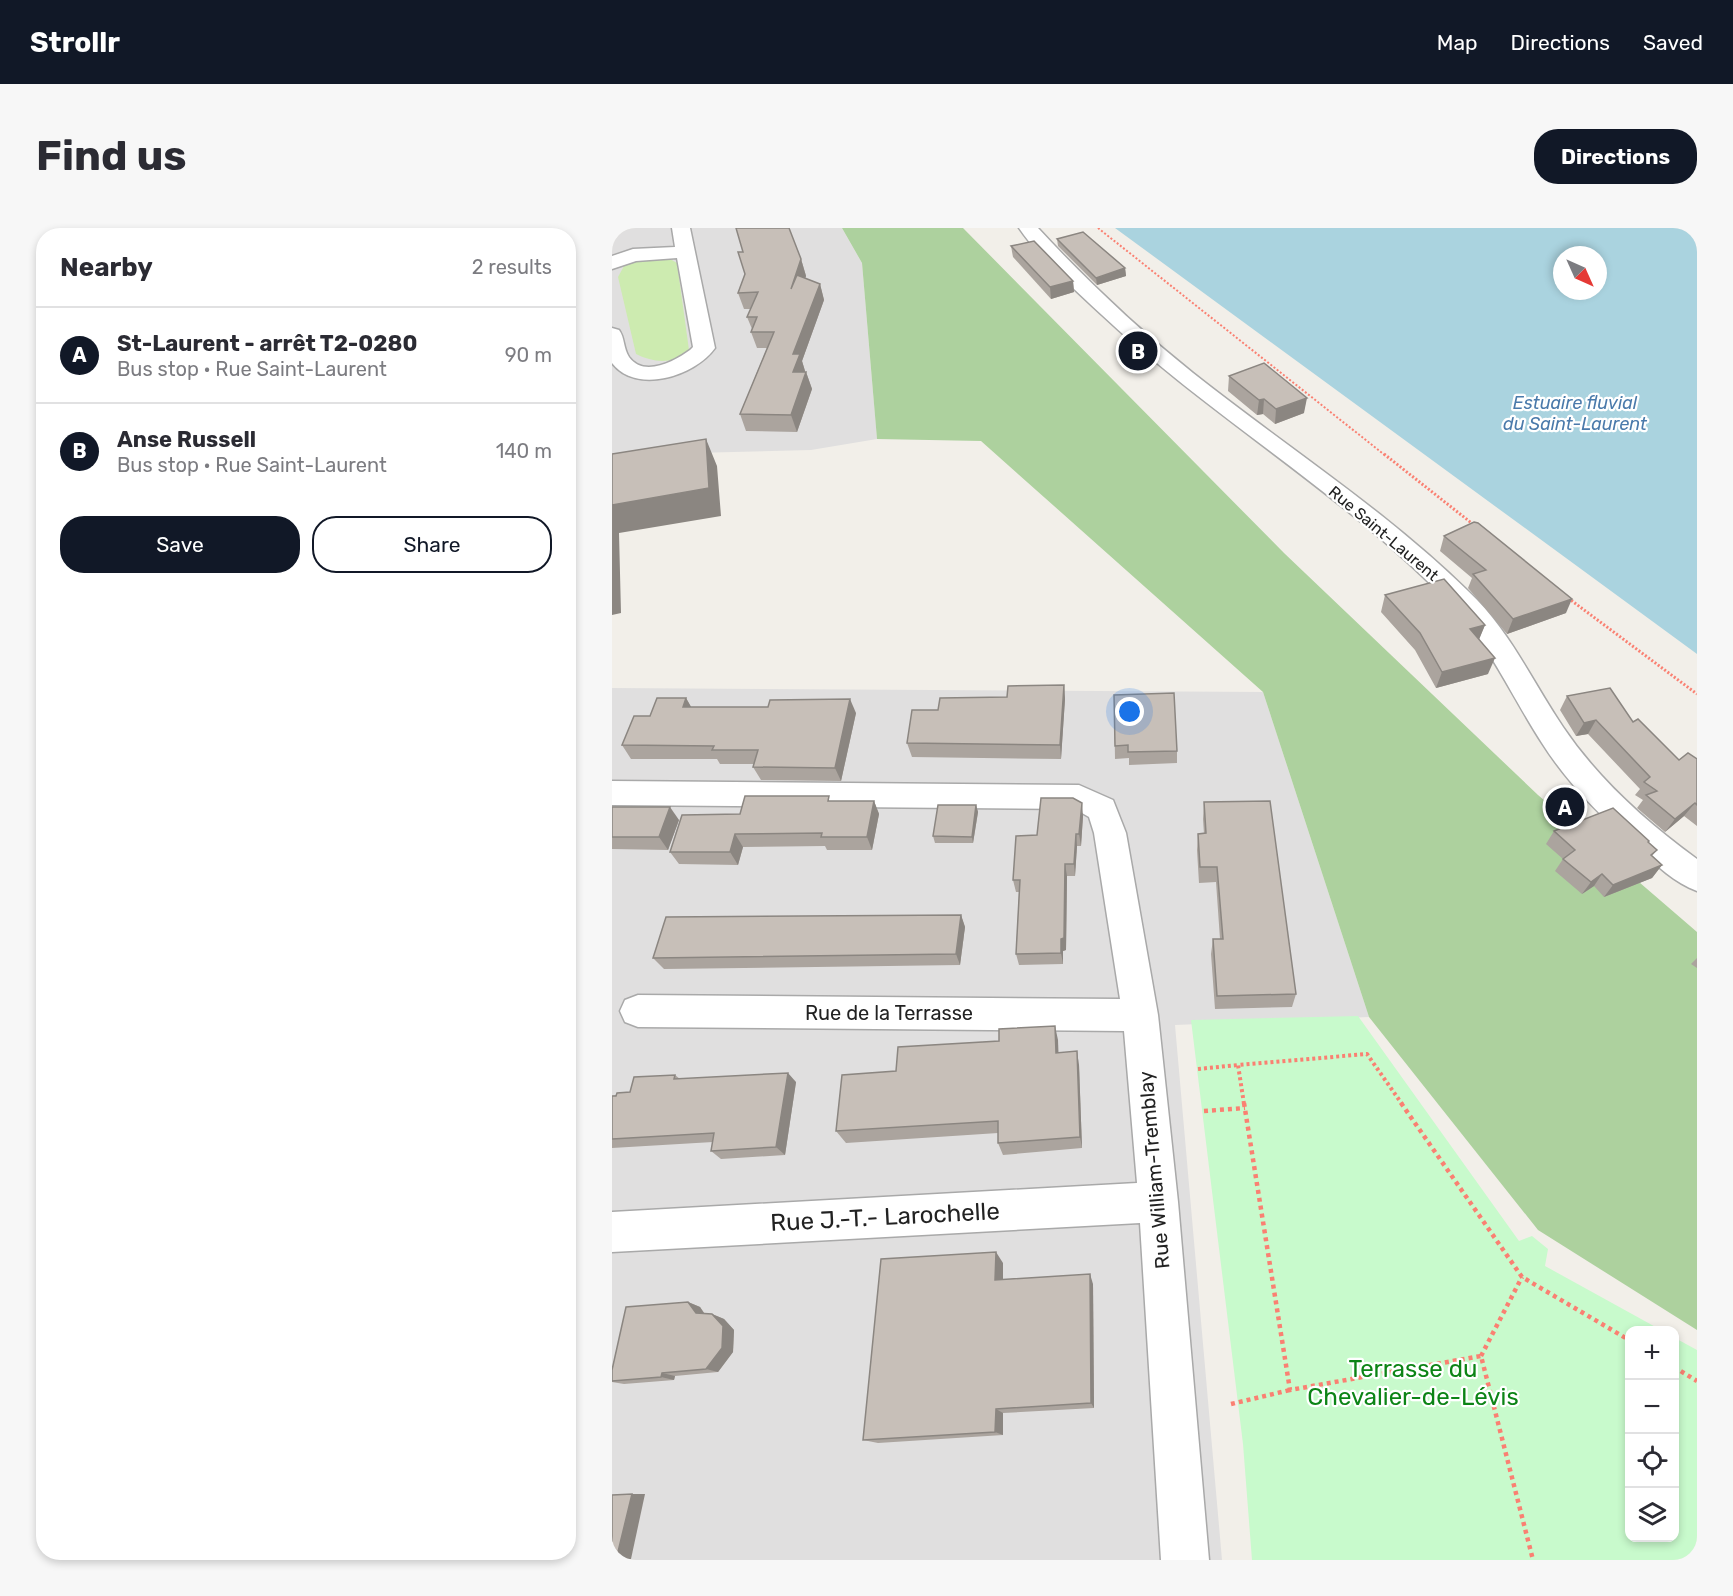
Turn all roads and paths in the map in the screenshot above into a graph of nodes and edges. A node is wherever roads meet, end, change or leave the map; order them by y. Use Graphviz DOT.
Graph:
graph roads {
  1 [pos="681,228"];
  2 [pos="1028,228"];
  3 [pos="1098,228"];
  4 [pos="687,252"];
  5 [pos="612,263"];
  6 [pos="612,334"];
  7 [pos="1478,528"];
  8 [pos="1562,594"];
  9 [pos="1697,694"];
  10 [pos="612,794"];
  11 [pos="1697,877"];
  12 [pos="638,1011"];
  13 [pos="1140,1015"];
  14 [pos="1238,1065"];
  15 [pos="1198,1069"];
  16 [pos="1245,1108"];
  17 [pos="1204,1111"];
  18 [pos="1158,1202"];
  19 [pos="612,1232"];
  20 [pos="1522,1277"];
  21 [pos="1625,1338"];
  22 [pos="1481,1356"];
  23 [pos="1679,1370"];
  24 [pos="1697,1381"];
  25 [pos="1290,1390"];
  26 [pos="1231,1404"];
  27 [pos="1185,1560"];
  28 [pos="1533,1560"];
  1 -- 4 [label="street"];
  2 -- 11 [label="street, Rue Saint-Laurent"];
  3 -- 7 [label="path"];
  4 -- 5 [label="street"];
  4 -- 6 [label="street"];
  8 -- 9 [label="path"];
  10 -- 13 [label="street, Rue William-Tremblay"];
  12 -- 13 [label="street, Rue de la Terrasse"];
  13 -- 18 [label="street, Rue William-Tremblay"];
  14 -- 15 [label="path"];
  14 -- 16 [label="path"];
  14 -- 20 [label="path"];
  16 -- 17 [label="path"];
  16 -- 25 [label="path"];
  18 -- 19 [label="street, Rue J.-T.- Larochelle"];
  18 -- 27 [label="street, Rue William-Tremblay"];
  20 -- 21 [label="path"];
  20 -- 22 [label="path"];
  22 -- 25 [label="path"];
  22 -- 28 [label="path"];
  23 -- 24 [label="path"];
  25 -- 26 [label="path"];
}
